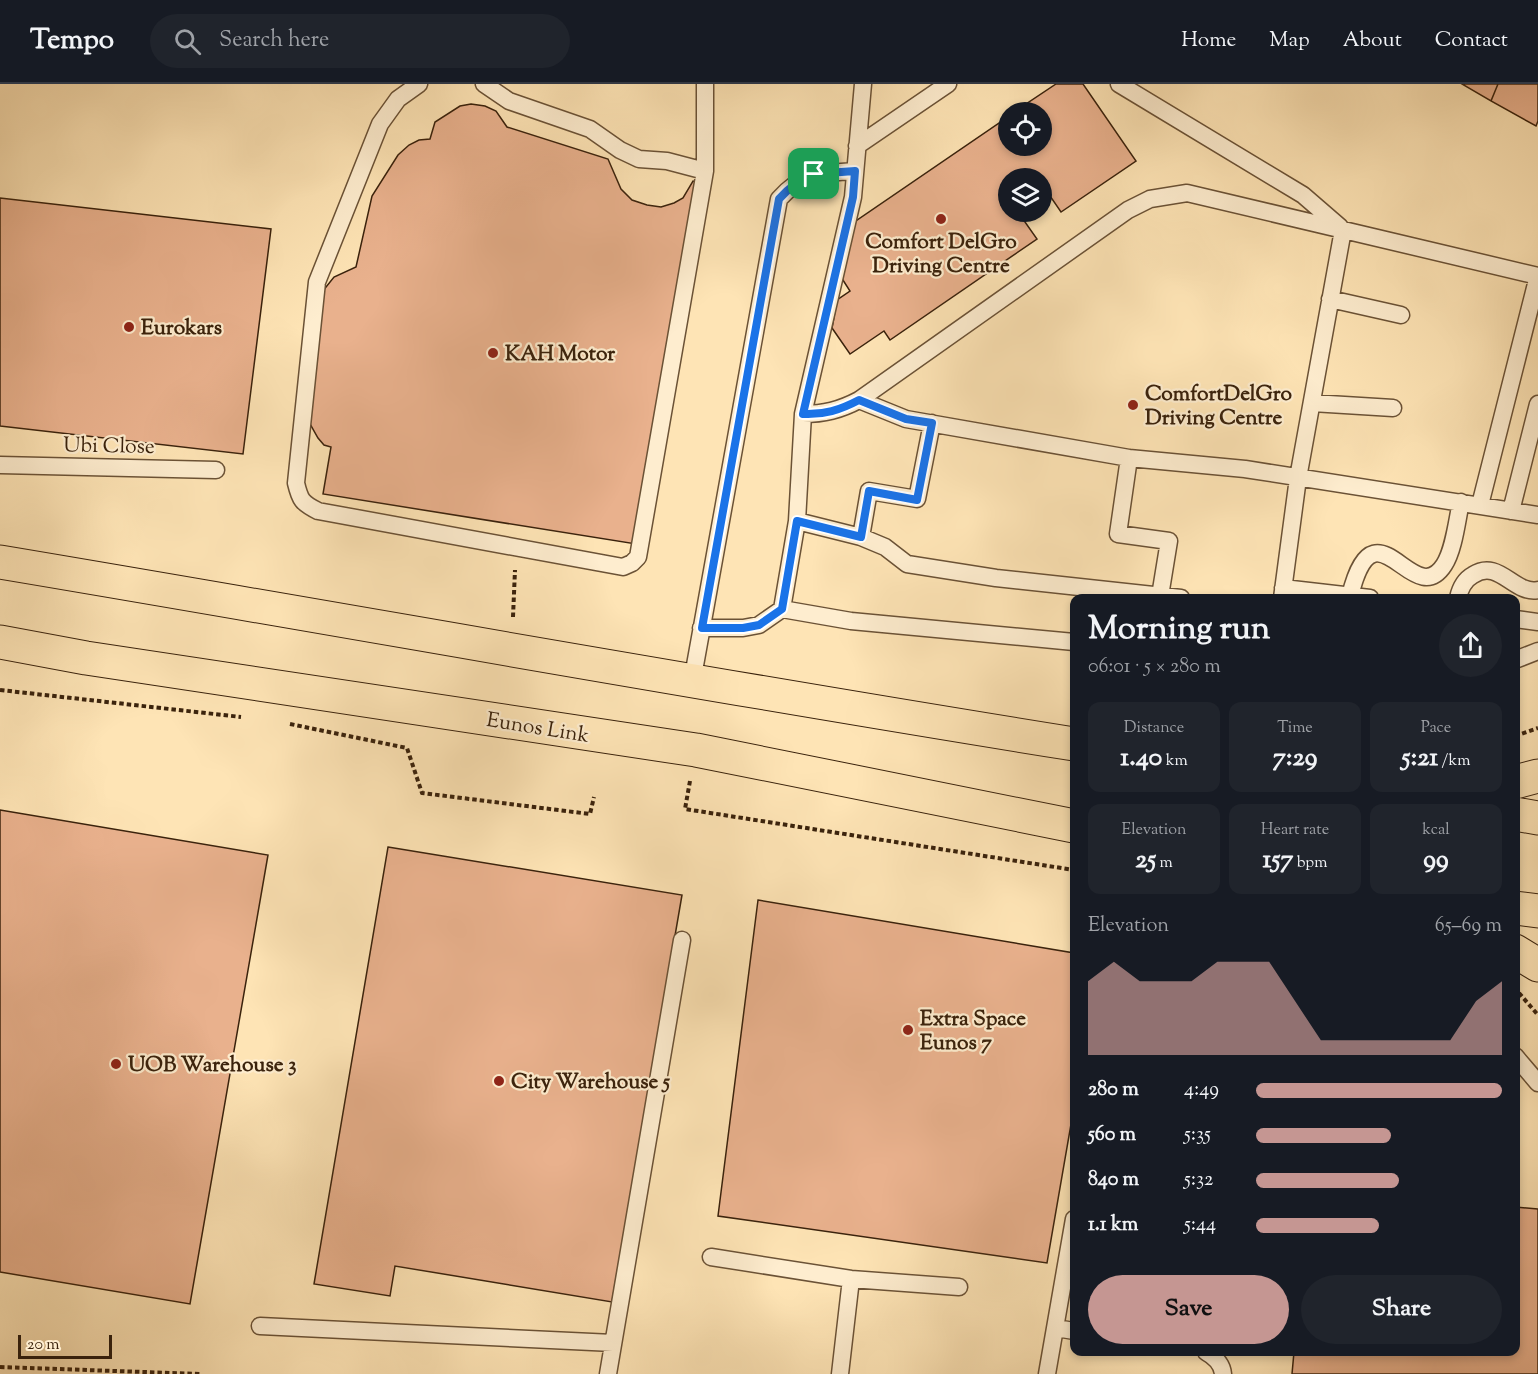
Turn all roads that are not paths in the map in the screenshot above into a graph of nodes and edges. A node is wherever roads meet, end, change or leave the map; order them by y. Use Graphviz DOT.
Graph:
graph roads {
  1 [pos="418,84"];
  2 [pos="484,84"];
  3 [pos="705,84"];
  4 [pos="863,84"];
  5 [pos="948,84"];
  6 [pos="1119,84"];
  7 [pos="857,146"];
  8 [pos="705,171"];
  9 [pos="855,171"];
  10 [pos="1343,230"];
  11 [pos="1538,276"];
  12 [pos="1330,299"];
  13 [pos="1401,315"];
  14 [pos="859,400"];
  15 [pos="1312,403"];
  16 [pos="1538,404"];
  17 [pos="1393,408"];
  18 [pos="803,414"];
  19 [pos="932,423"];
  20 [pos="1129,458"];
  21 [pos="0,465"];
  22 [pos="216,470"];
  23 [pos="1298,478"];
  24 [pos="1461,502"];
  25 [pos="1480,506"];
  26 [pos="1511,511"];
  27 [pos="1538,515"];
  28 [pos="797,521"];
  29 [pos="861,537"];
  30 [pos="0,562"];
  31 [pos="1538,590"];
  32 [pos="1282,593"];
  33 [pos="1142,594"];
  34 [pos="1160,594"];
  35 [pos="1305,594"];
  36 [pos="1351,594"];
  37 [pos="1460,594"];
  38 [pos="782,609"];
  39 [pos="1520,620"];
  40 [pos="1538,622"];
  41 [pos="702,628"];
  42 [pos="0,642"];
  43 [pos="1070,642"];
  44 [pos="1538,651"];
  45 [pos="1520,658"];
  46 [pos="692,682"];
  47 [pos="1070,743"];
  48 [pos="1538,777"];
  49 [pos="1520,781"];
  50 [pos="1520,815"];
  51 [pos="1538,818"];
  52 [pos="1070,825"];
  53 [pos="1520,909"];
  54 [pos="1538,911"];
  55 [pos="682,940"];
  56 [pos="1520,954"];
  57 [pos="1538,965"];
  58 [pos="1520,1062"];
  59 [pos="1538,1083"];
  60 [pos="1070,1243"];
  61 [pos="711,1257"];
  62 [pos="851,1279"];
  63 [pos="959,1287"];
  64 [pos="260,1326"];
  65 [pos="1056,1328"];
  66 [pos="1070,1330"];
  67 [pos="613,1343"];
  68 [pos="1213,1356"];
  69 [pos="608,1374"];
  70 [pos="840,1374"];
  71 [pos="1047,1374"];
  72 [pos="1223,1374"];
  1 -- 8 [label="lane"];
  2 -- 8 [label="lane"];
  3 -- 8 [label="lane"];
  4 -- 7 [label="lane"];
  5 -- 7 [label="lane"];
  6 -- 10 [label="lane"];
  7 -- 9 [label="lane"];
  9 -- 18 [label="lane"];
  9 -- 41 [label="lane"];
  10 -- 11 [label="lane"];
  10 -- 12 [label="lane"];
  10 -- 14 [label="lane"];
  11 -- 25 [label="lane"];
  12 -- 13 [label="lane"];
  12 -- 15 [label="lane"];
  14 -- 18 [label="lane"];
  14 -- 19 [label="lane"];
  15 -- 17 [label="lane"];
  15 -- 23 [label="lane"];
  16 -- 26 [label="lane"];
  18 -- 28 [label="lane"];
  19 -- 20 [label="lane"];
  19 -- 29 [label="lane"];
  20 -- 23 [label="lane"];
  20 -- 34 [label="lane"];
  21 -- 22 [label="lane, Ubi Close"];
  23 -- 24 [label="lane"];
  23 -- 32 [label="lane"];
  24 -- 25 [label="lane"];
  24 -- 36 [label="lane"];
  25 -- 26 [label="lane"];
  26 -- 27 [label="lane"];
  28 -- 29 [label="lane"];
  28 -- 38 [label="lane"];
  29 -- 33 [label="lane"];
  30 -- 46 [label="highway"];
  31 -- 37 [label="lane"];
  32 -- 35 [label="lane"];
  38 -- 41 [label="lane"];
  38 -- 43 [label="lane"];
  39 -- 40 [label="lane"];
  41 -- 46 [label="lane"];
  42 -- 52 [label="highway, Eunos Link"];
  44 -- 45 [label="lane"];
  46 -- 47 [label="highway"];
  48 -- 49 [label="highway"];
  50 -- 51 [label="highway"];
  53 -- 54 [label="highway"];
  55 -- 67 [label="lane"];
  56 -- 57 [label="highway"];
  58 -- 59 [label="lane"];
  60 -- 65 [label="lane"];
  61 -- 62 [label="lane"];
  62 -- 63 [label="lane"];
  62 -- 70 [label="lane"];
  64 -- 67 [label="lane"];
  65 -- 66 [label="lane"];
  65 -- 71 [label="lane"];
  67 -- 69 [label="lane"];
  68 -- 72 [label="lane"];
}
